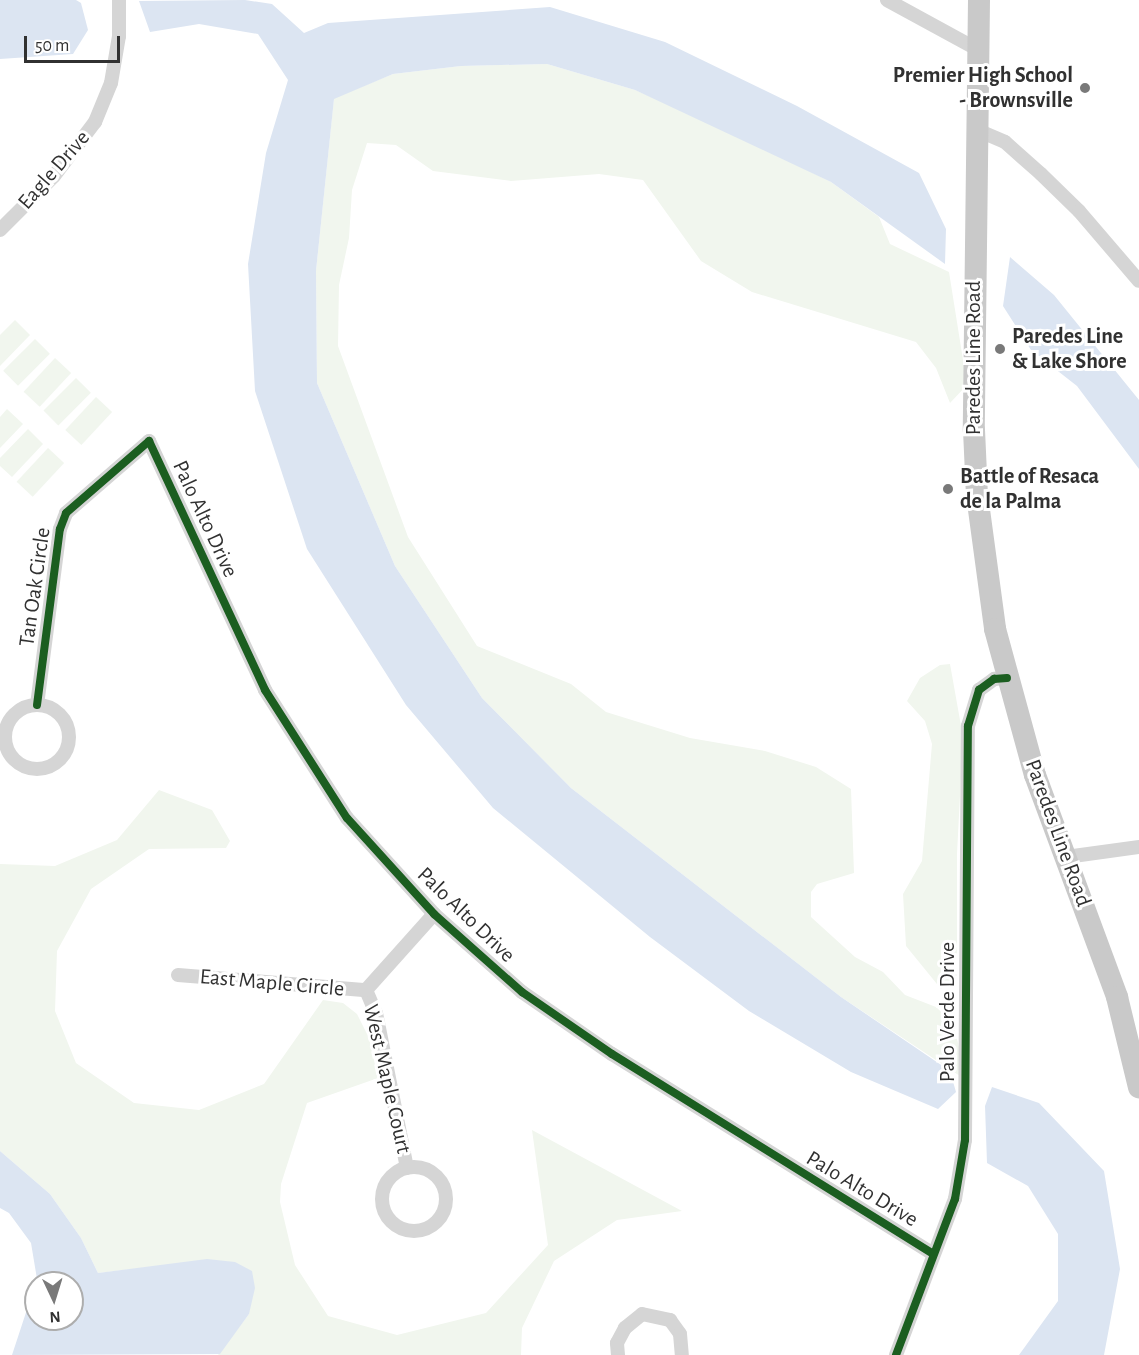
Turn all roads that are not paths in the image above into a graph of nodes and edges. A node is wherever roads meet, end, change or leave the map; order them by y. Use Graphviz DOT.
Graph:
graph roads {
  1 [pos="119,0"];
  2 [pos="887,0"];
  3 [pos="979,0"];
  4 [pos="977,49"];
  5 [pos="977,130"];
  6 [pos="0,230"];
  7 [pos="1139,281"];
  8 [pos="149,441"];
  9 [pos="1007,678"];
  10 [pos="37,705"];
  11 [pos="1139,847"];
  12 [pos="1066,857"];
  13 [pos="434,914"];
  14 [pos="178,975"];
  15 [pos="366,990"];
  16 [pos="1139,1087"];
  17 [pos="407,1168"];
  18 [pos="933,1254"];
  19 [pos="618,1355"];
  20 [pos="682,1355"];
  21 [pos="896,1355"];
  1 -- 6 [label="street, Eagle Drive"];
  2 -- 4 [label="street"];
  3 -- 4 [label="main road, Paredes Line Road"];
  4 -- 5 [label="main road, Paredes Line Road"];
  5 -- 7 [label="street"];
  5 -- 9 [label="main road, Paredes Line Road"];
  8 -- 10 [label="street, Tan Oak Circle"];
  8 -- 13 [label="street, Palo Alto Drive"];
  9 -- 12 [label="main road, Paredes Line Road"];
  9 -- 18 [label="street, Palo Verde Drive"];
  10 -- 10 [label="street"];
  11 -- 12 [label="street"];
  12 -- 16 [label="main road, Paredes Line Road"];
  13 -- 15 [label="street"];
  13 -- 18 [label="street, Palo Alto Drive"];
  14 -- 15 [label="street, East Maple Circle"];
  15 -- 17 [label="street, West Maple Court"];
  17 -- 17 [label="street, West Maple Court"];
  18 -- 21 [label="street, Palo Verde Drive"];
  19 -- 20 [label="street"];
}
